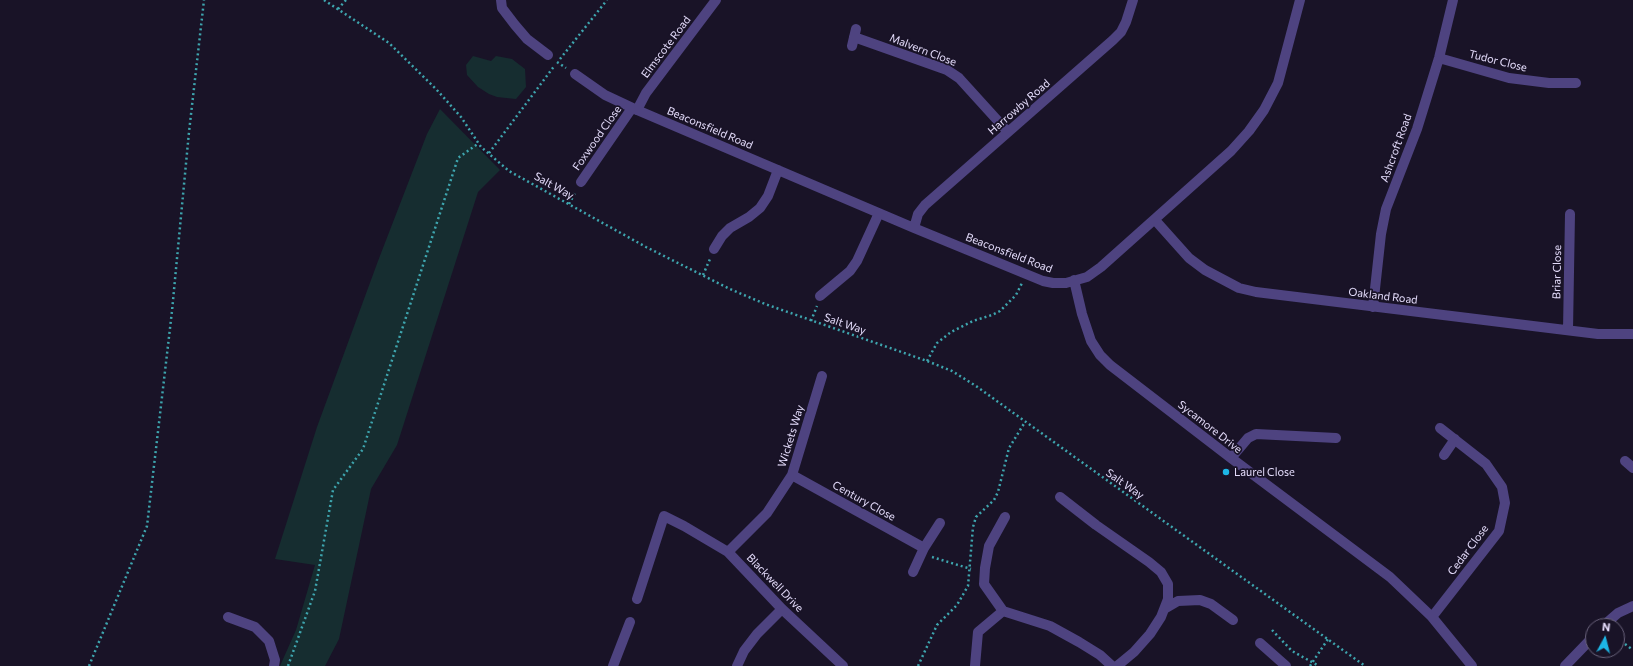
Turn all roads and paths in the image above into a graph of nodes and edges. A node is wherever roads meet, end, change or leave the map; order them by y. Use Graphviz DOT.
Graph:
graph roads {
  1 [pos="204,0"];
  2 [pos="324,0"];
  3 [pos="346,0"];
  4 [pos="501,0"];
  5 [pos="606,0"];
  6 [pos="716,0"];
  7 [pos="1133,0"];
  8 [pos="1300,0"];
  9 [pos="1453,0"];
  10 [pos="338,9"];
  11 [pos="854,37"];
  12 [pos="548,56"];
  13 [pos="1439,58"];
  14 [pos="558,62"];
  15 [pos="574,74"];
  16 [pos="1576,83"];
  17 [pos="635,109"];
  18 [pos="1008,132"];
  19 [pos="478,143"];
  20 [pos="488,153"];
  21 [pos="778,170"];
  22 [pos="581,182"];
  23 [pos="879,212"];
  24 [pos="1570,214"];
  25 [pos="1155,220"];
  26 [pos="914,228"];
  27 [pos="714,249"];
  28 [pos="1027,275"];
  29 [pos="703,276"];
  30 [pos="1074,280"];
  31 [pos="820,296"];
  32 [pos="1373,306"];
  33 [pos="1568,330"];
  34 [pos="1633,334"];
  35 [pos="927,361"];
  36 [pos="822,376"];
  37 [pos="1025,422"];
  38 [pos="1440,428"];
  39 [pos="1336,438"];
  40 [pos="1455,439"];
  41 [pos="1444,455"];
  42 [pos="1231,458"];
  43 [pos="1625,461"];
  44 [pos="1633,468"];
  45 [pos="792,475"];
  46 [pos="1060,497"];
  47 [pos="1006,517"];
  48 [pos="940,523"];
  49 [pos="923,551"];
  50 [pos="728,552"];
  51 [pos="985,568"];
  52 [pos="970,569"];
  53 [pos="913,572"];
  54 [pos="637,600"];
  55 [pos="1633,606"];
  56 [pos="1166,608"];
  57 [pos="782,609"];
  58 [pos="1003,611"];
  59 [pos="228,617"];
  60 [pos="1432,617"];
  61 [pos="1612,618"];
  62 [pos="1233,620"];
  63 [pos="630,622"];
  64 [pos="1272,630"];
  65 [pos="1328,639"];
  66 [pos="1260,643"];
  67 [pos="1585,645"];
  68 [pos="1313,662"];
  69 [pos="89,666"];
  70 [pos="274,666"];
  71 [pos="288,666"];
  72 [pos="613,666"];
  73 [pos="738,666"];
  74 [pos="843,666"];
  75 [pos="918,666"];
  76 [pos="976,666"];
  77 [pos="1112,666"];
  78 [pos="1117,666"];
  79 [pos="1286,666"];
  80 [pos="1310,666"];
  81 [pos="1319,666"];
  82 [pos="1365,666"];
  83 [pos="1472,666"];
  84 [pos="1565,666"];
  1 -- 69 [label="path"];
  2 -- 10 [label="path, Salt Way"];
  3 -- 10 [label="path"];
  4 -- 12 [label="street"];
  5 -- 14 [label="path"];
  6 -- 17 [label="street, Elmscote Road"];
  7 -- 18 [label="street, Harrowby Road"];
  8 -- 25 [label="street, Beaconsfield Road"];
  9 -- 13 [label="street, Ashcroft Road"];
  10 -- 19 [label="path, Salt Way"];
  11 -- 18 [label="street, Malvern Close"];
  12 -- 14 [label="path"];
  13 -- 16 [label="street, Tudor Close"];
  13 -- 32 [label="street, Ashcroft Road"];
  14 -- 15 [label="path"];
  14 -- 20 [label="path"];
  15 -- 17 [label="street, Beaconsfield Road"];
  17 -- 21 [label="street, Beaconsfield Road"];
  17 -- 22 [label="street, Foxwood Close"];
  18 -- 26 [label="street, Harrowby Road"];
  19 -- 20 [label="path, Salt Way"];
  19 -- 71 [label="path"];
  20 -- 29 [label="path, Salt Way"];
  21 -- 23 [label="street, Beaconsfield Road"];
  21 -- 27 [label="street"];
  23 -- 26 [label="street, Beaconsfield Road"];
  23 -- 31 [label="street"];
  24 -- 33 [label="street, Briar Close"];
  25 -- 30 [label="street, Beaconsfield Road"];
  25 -- 32 [label="street, Oakland Road"];
  26 -- 28 [label="street, Beaconsfield Road"];
  27 -- 29 [label="path"];
  28 -- 30 [label="street, Beaconsfield Road"];
  28 -- 35 [label="path"];
  29 -- 35 [label="path, Salt Way"];
  30 -- 42 [label="street, Sycamore Drive"];
  32 -- 33 [label="street, Oakland Road"];
  33 -- 34 [label="street, Oakland Road"];
  35 -- 37 [label="path, Salt Way"];
  36 -- 45 [label="street, Wickets Way"];
  37 -- 52 [label="path"];
  37 -- 65 [label="path, Salt Way"];
  38 -- 40 [label="street, Cedar Close"];
  39 -- 42 [label="street"];
  40 -- 41 [label="street"];
  40 -- 60 [label="street, Cedar Close"];
  42 -- 60 [label="street, Sycamore Drive"];
  43 -- 44 [label="street"];
  45 -- 49 [label="street, Century Close"];
  45 -- 50 [label="street, Wickets Way"];
  46 -- 56 [label="street"];
  47 -- 51 [label="street"];
  48 -- 49 [label="street"];
  49 -- 52 [label="path"];
  49 -- 53 [label="street"];
  50 -- 54 [label="street, Blackwell Drive"];
  50 -- 57 [label="street, Blackwell Drive"];
  51 -- 52 [label="path"];
  51 -- 58 [label="street"];
  52 -- 75 [label="path"];
  55 -- 61 [label="street"];
  56 -- 62 [label="street"];
  56 -- 78 [label="street"];
  57 -- 73 [label="street"];
  57 -- 74 [label="street, Blackwell Drive"];
  58 -- 76 [label="street"];
  58 -- 77 [label="street"];
  59 -- 70 [label="street"];
  60 -- 83 [label="street, Sycamore Drive"];
  63 -- 72 [label="street"];
  64 -- 68 [label="path"];
  65 -- 68 [label="path"];
  65 -- 82 [label="path, Salt Way"];
  66 -- 79 [label="street"];
  67 -- 84 [label="street"];
  68 -- 80 [label="path"];
  68 -- 81 [label="path"];
}
